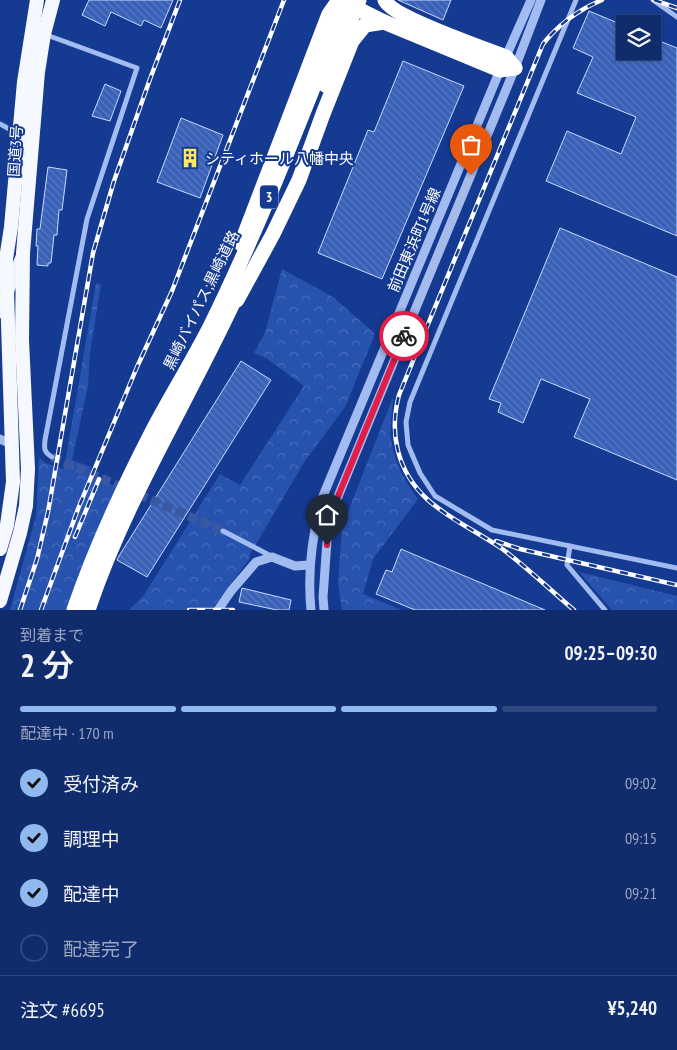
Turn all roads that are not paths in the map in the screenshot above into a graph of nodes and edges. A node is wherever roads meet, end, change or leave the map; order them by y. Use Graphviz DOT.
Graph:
graph roads {
  1 [pos="37,0"];
  2 [pos="52,0"];
  3 [pos="339,0"];
  4 [pos="343,0"];
  5 [pos="348,0"];
  6 [pos="359,0"];
  7 [pos="385,0"];
  8 [pos="532,0"];
  9 [pos="541,0"];
  10 [pos="576,0"];
  11 [pos="653,0"];
  12 [pos="677,17"];
  13 [pos="407,18"];
  14 [pos="384,22"];
  15 [pos="44,34"];
  16 [pos="507,65"];
  17 [pos="0,124"];
  18 [pos="18,135"];
  19 [pos="23,253"];
  20 [pos="3,258"];
  21 [pos="0,276"];
  22 [pos="7,297"];
  23 [pos="0,312"];
  24 [pos="213,334"];
  25 [pos="5,441"];
  26 [pos="52,456"];
  27 [pos="223,531"];
  28 [pos="570,546"];
  29 [pos="0,549"];
  30 [pos="272,557"];
  31 [pos="309,565"];
  32 [pos="677,568"];
  33 [pos="0,601"];
  34 [pos="74,610"];
  35 [pos="88,610"];
  36 [pos="218,610"];
  37 [pos="311,610"];
  38 [pos="324,610"];
  39 [pos="606,610"];
  1 -- 18 [label="highway, 国道3号"];
  2 -- 15 [label="highway, 国道3号"];
  3 -- 24 [label="highway, bridge"];
  4 -- 14 [label="highway"];
  5 -- 24 [label="highway, 黒崎バイパス;黒崎道路 / 3, bridge"];
  6 -- 13 [label="highway"];
  6 -- 24 [label="highway, 黒崎バイパス;黒崎道路 / 3, bridge"];
  7 -- 13 [label="highway"];
  8 -- 16 [label="street, 前田東浜町1号線"];
  9 -- 16 [label="street, 前田東浜町1号線"];
  10 -- 28 [label="street"];
  11 -- 12 [label="street"];
  13 -- 16 [label="highway"];
  14 -- 16 [label="highway"];
  14 -- 24 [label="highway, bridge"];
  15 -- 19 [label="highway, 国道3号"];
  15 -- 26 [label="street"];
  16 -- 31 [label="street, 前田東浜町1号線"];
  16 -- 38 [label="street, 前田東浜町1号線"];
  17 -- 18 [label="street"];
  18 -- 20 [label="highway, 国道3号"];
  19 -- 22 [label="main road"];
  19 -- 33 [label="highway, 国道3号"];
  20 -- 21 [label="main road"];
  20 -- 22 [label="highway, 国道3号"];
  22 -- 23 [label="main road"];
  22 -- 25 [label="highway, 国道3号"];
  24 -- 34 [label="highway, 黒崎バイパス;黒崎道路 / 3, bridge"];
  24 -- 35 [label="highway, 黒崎バイパス;黒崎道路 / 3, bridge"];
  25 -- 29 [label="highway, 国道3号"];
  27 -- 30 [label="street"];
  28 -- 32 [label="street"];
  28 -- 39 [label="street"];
  30 -- 31 [label="street"];
  30 -- 36 [label="street"];
  31 -- 37 [label="street, 前田東浜町1号線"];
}
